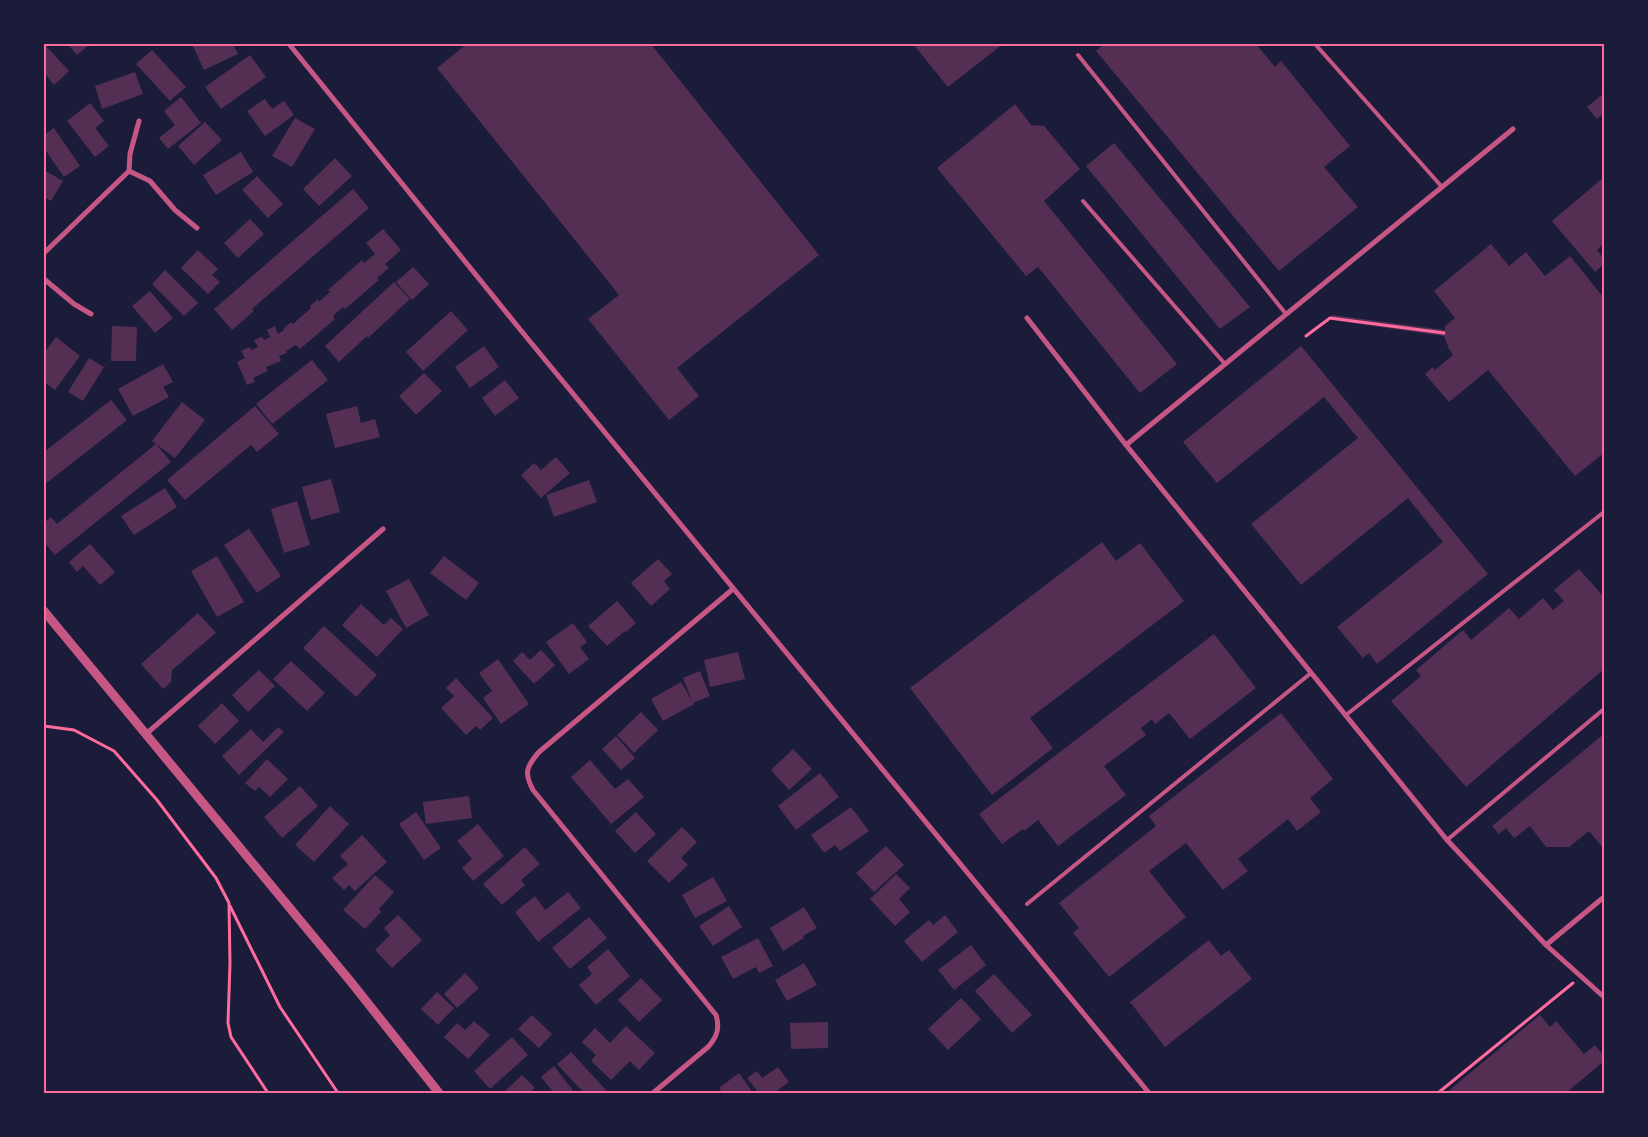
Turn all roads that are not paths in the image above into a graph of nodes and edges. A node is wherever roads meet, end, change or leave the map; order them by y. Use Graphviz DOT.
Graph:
graph roads {
  1 [pos="289,44"];
  2 [pos="1315,44"];
  3 [pos="1078,55"];
  4 [pos="138,121"];
  5 [pos="1513,129"];
  6 [pos="129,171"];
  7 [pos="1442,187"];
  8 [pos="1083,201"];
  9 [pos="197,228"];
  10 [pos="44,253"];
  11 [pos="44,279"];
  12 [pos="92,314"];
  13 [pos="1286,314"];
  14 [pos="1026,318"];
  15 [pos="1225,364"];
  16 [pos="1126,445"];
  17 [pos="1604,512"];
  18 [pos="382,529"];
  19 [pos="733,589"];
  20 [pos="44,611"];
  21 [pos="1311,673"];
  22 [pos="1604,709"];
  23 [pos="1346,715"];
  24 [pos="146,734"];
  25 [pos="1447,840"];
  26 [pos="1604,897"];
  27 [pos="1026,904"];
  28 [pos="1546,945"];
  29 [pos="1604,997"];
  30 [pos="439,1093"];
  31 [pos="653,1093"];
  32 [pos="1148,1093"];
  1 -- 19 [label="street"];
  2 -- 7 [label="lane"];
  3 -- 13 [label="lane"];
  4 -- 6 [label="street"];
  5 -- 7 [label="street"];
  6 -- 9 [label="street"];
  6 -- 10 [label="street"];
  7 -- 13 [label="street"];
  8 -- 15 [label="lane"];
  11 -- 12 [label="street"];
  13 -- 15 [label="street"];
  14 -- 16 [label="street"];
  15 -- 16 [label="street"];
  16 -- 21 [label="street"];
  17 -- 23 [label="lane"];
  18 -- 24 [label="street"];
  19 -- 31 [label="street"];
  19 -- 32 [label="street"];
  20 -- 24 [label="street"];
  21 -- 23 [label="street"];
  21 -- 27 [label="lane"];
  22 -- 25 [label="lane"];
  23 -- 25 [label="street"];
  24 -- 30 [label="street"];
  25 -- 28 [label="street"];
  26 -- 28 [label="street"];
  28 -- 29 [label="street"];
}
